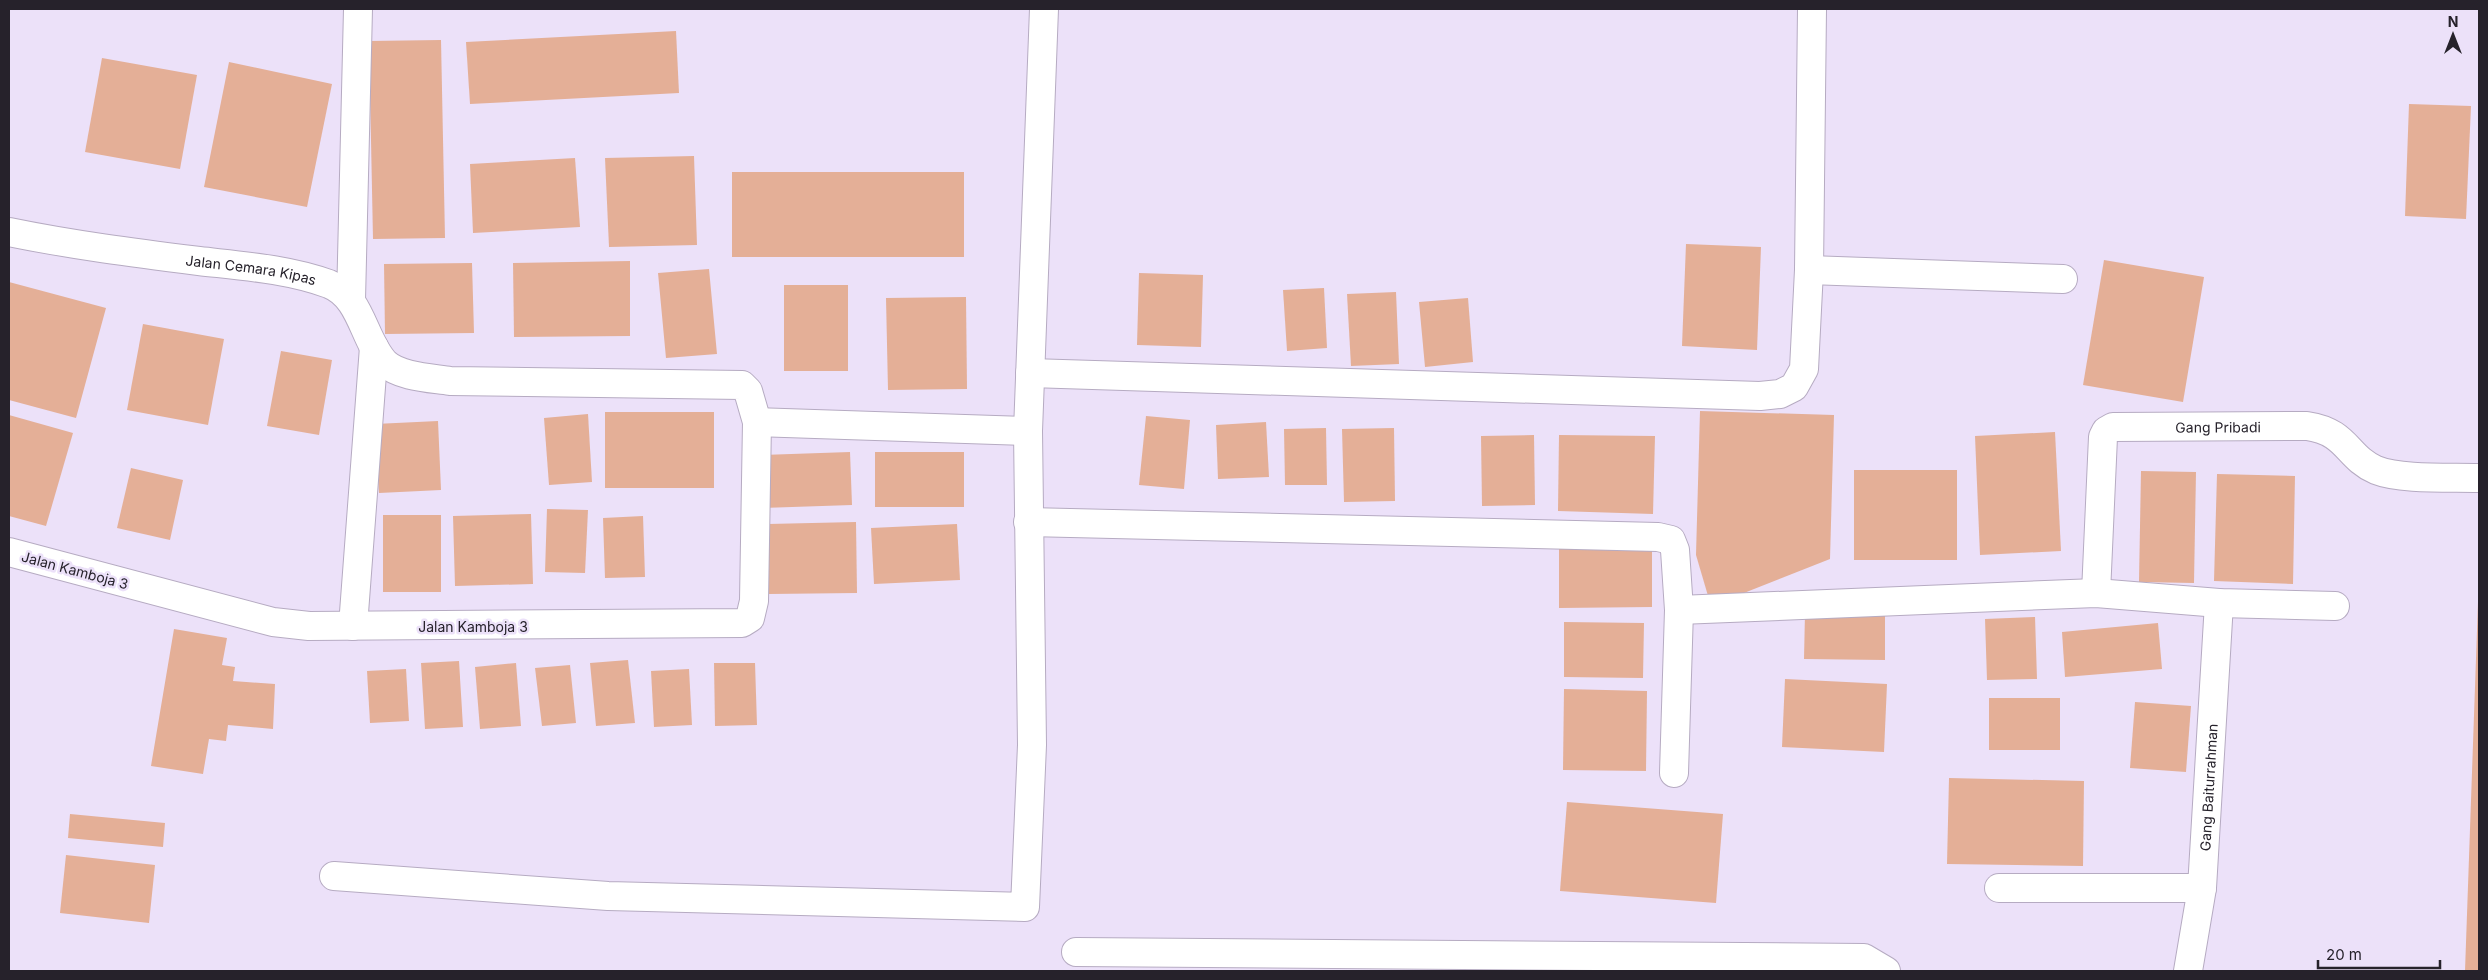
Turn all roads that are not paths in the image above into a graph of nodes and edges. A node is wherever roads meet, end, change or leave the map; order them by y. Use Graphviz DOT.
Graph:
graph roads {
  1 [pos="358,9"];
  2 [pos="1044,9"];
  3 [pos="1812,9"];
  4 [pos="9,232"];
  5 [pos="1809,270"];
  6 [pos="2062,279"];
  7 [pos="351,300"];
  8 [pos="374,347"];
  9 [pos="1030,373"];
  10 [pos="450,381"];
  11 [pos="757,422"];
  12 [pos="1028,431"];
  13 [pos="2479,478"];
  14 [pos="1028,522"];
  15 [pos="9,552"];
  16 [pos="2096,593"];
  17 [pos="2219,602"];
  18 [pos="2335,606"];
  19 [pos="1679,610"];
  20 [pos="353,626"];
  21 [pos="1674,773"];
  22 [pos="334,876"];
  23 [pos="2000,888"];
  24 [pos="2202,888"];
  25 [pos="1076,952"];
  26 [pos="1886,971"];
  27 [pos="2188,971"];
  1 -- 7 [label="street"];
  2 -- 9 [label="street"];
  3 -- 5 [label="street"];
  4 -- 7 [label="street, Jalan Cemara Kipas"];
  5 -- 6 [label="street"];
  5 -- 9 [label="street"];
  7 -- 8 [label="street, Jalan Cemara Kipas"];
  8 -- 10 [label="street, Jalan Cemara Kipas"];
  8 -- 20 [label="street"];
  9 -- 12 [label="street"];
  10 -- 11 [label="street, Jalan Kamboja 3"];
  11 -- 12 [label="street"];
  11 -- 20 [label="street, Jalan Kamboja 3"];
  12 -- 14 [label="street"];
  13 -- 16 [label="street, Gang Pribadi"];
  14 -- 19 [label="street"];
  14 -- 22 [label="street"];
  15 -- 20 [label="street, Jalan Kamboja 3"];
  16 -- 17 [label="street"];
  16 -- 19 [label="street"];
  17 -- 18 [label="street"];
  17 -- 24 [label="street, Gang Baiturrahman"];
  19 -- 21 [label="street"];
  23 -- 24 [label="street"];
  24 -- 27 [label="street, Gang Baiturrahman"];
  25 -- 26 [label="street"];
}
